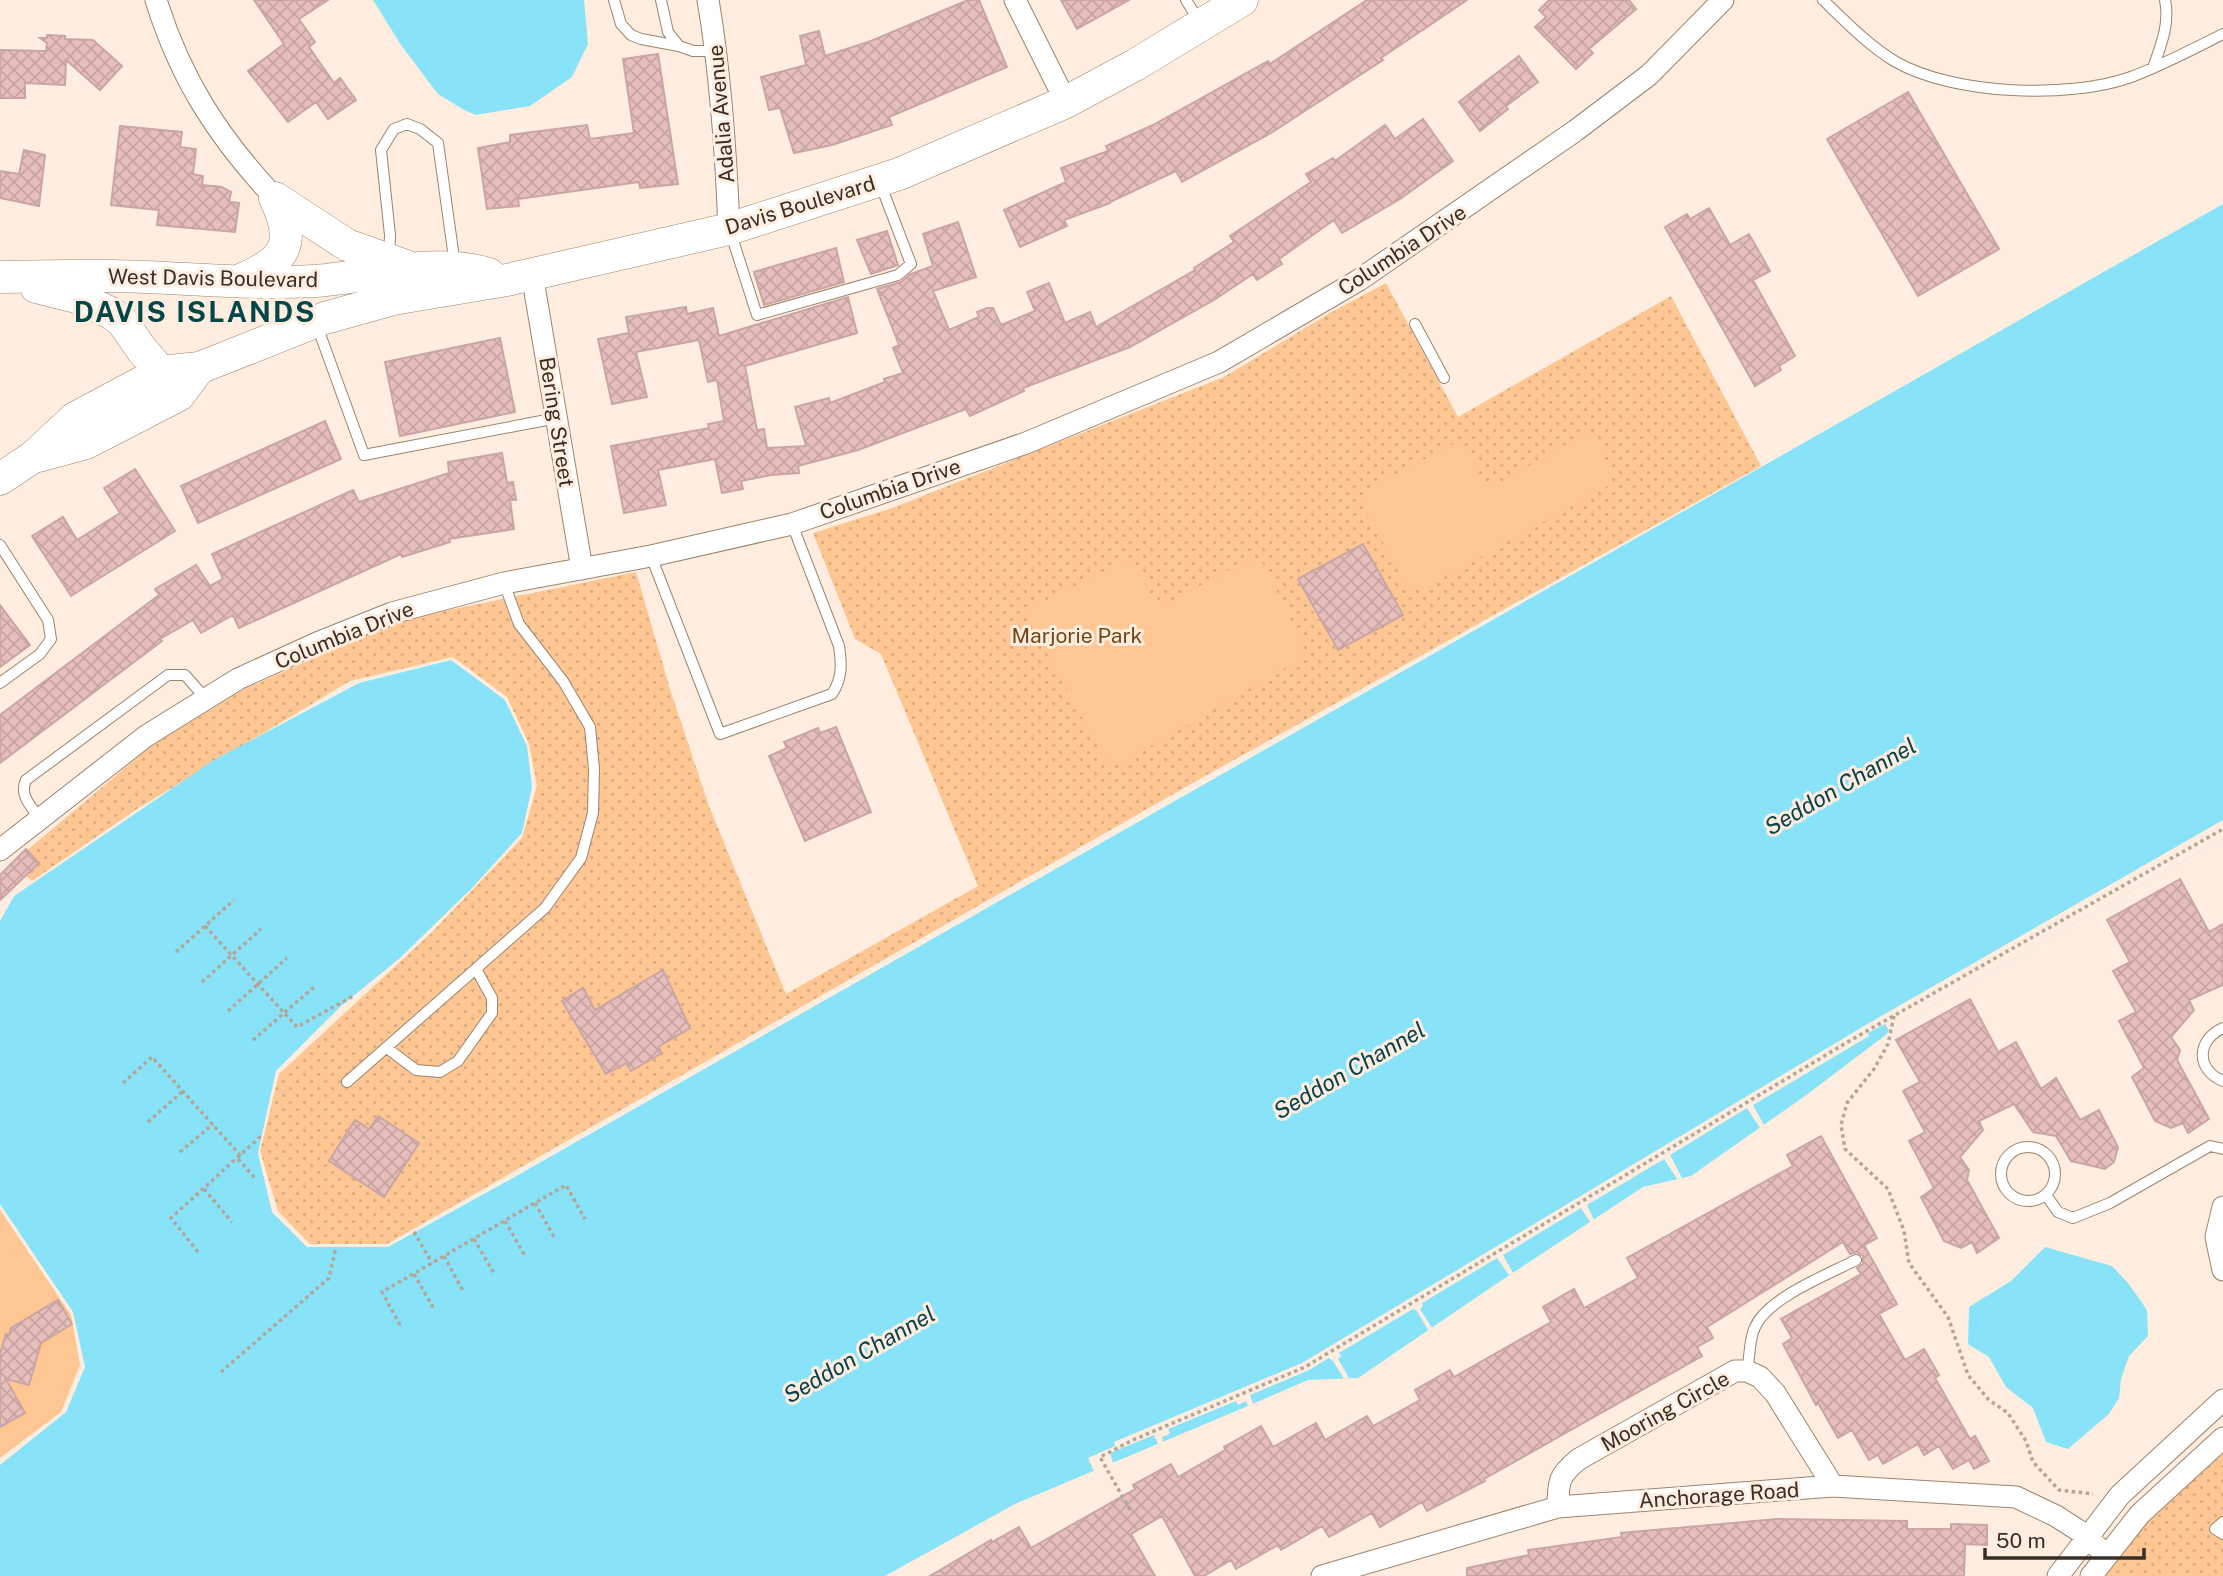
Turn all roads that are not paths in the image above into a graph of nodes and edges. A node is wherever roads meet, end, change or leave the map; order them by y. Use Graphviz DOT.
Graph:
graph roads {
  1 [pos="156,0"];
  2 [pos="614,0"];
  3 [pos="661,0"];
  4 [pos="708,0"];
  5 [pos="1015,0"];
  6 [pos="1242,0"];
  7 [pos="1723,0"];
  8 [pos="1823,0"];
  9 [pos="2165,0"];
  10 [pos="1194,13"];
  11 [pos="2223,34"];
  12 [pos="679,46"];
  13 [pos="716,51"];
  14 [pos="2153,68"];
  15 [pos="1066,102"];
  16 [pos="880,181"];
  17 [pos="275,198"];
  18 [pos="729,229"];
  19 [pos="397,275"];
  20 [pos="0,277"];
  21 [pos="520,277"];
  22 [pos="457,278"];
  23 [pos="238,281"];
  24 [pos="321,320"];
  25 [pos="1415,324"];
  26 [pos="198,368"];
  27 [pos="161,372"];
  28 [pos="1444,378"];
  29 [pos="557,418"];
  30 [pos="33,457"];
  31 [pos="0,479"];
  32 [pos="792,524"];
  33 [pos="0,545"];
  34 [pos="651,556"];
  35 [pos="582,569"];
  36 [pos="505,583"];
  37 [pos="0,683"];
  38 [pos="206,699"];
  39 [pos="40,819"];
  40 [pos="0,850"];
  41 [pos="476,969"];
  42 [pos="2223,1028"];
  43 [pos="387,1048"];
  44 [pos="2223,1081"];
  45 [pos="347,1082"];
  46 [pos="2223,1149"];
  47 [pos="2046,1195"];
  48 [pos="2223,1207"];
  49 [pos="1856,1260"];
  50 [pos="2223,1270"];
  51 [pos="1748,1371"];
  52 [pos="2223,1400"];
  53 [pos="2223,1438"];
  54 [pos="1833,1486"];
  55 [pos="1558,1507"];
  56 [pos="2223,1522"];
  57 [pos="2223,1534"];
  58 [pos="2087,1536"];
  59 [pos="2106,1556"];
  60 [pos="1322,1576"];
  61 [pos="2058,1576"];
  62 [pos="2091,1576"];
  1 -- 17 [label="street"];
  2 -- 12 [label="lane"];
  3 -- 12 [label="lane"];
  4 -- 13 [label="street, Adalia Avenue"];
  5 -- 15 [label="street"];
  6 -- 10 [label="street, Davis Boulevard"];
  7 -- 32 [label="street, Columbia Drive"];
  8 -- 14 [label="lane"];
  9 -- 14 [label="lane"];
  10 -- 15 [label="street, Davis Boulevard"];
  11 -- 14 [label="lane"];
  12 -- 13 [label="lane"];
  13 -- 18 [label="street, Adalia Avenue"];
  15 -- 16 [label="street, Davis Boulevard"];
  16 -- 18 [label="street, Davis Boulevard"];
  16 -- 18 [label="lane"];
  17 -- 19 [label="street"];
  17 -- 23 [label="street"];
  18 -- 21 [label="street, Davis Boulevard"];
  19 -- 22 [label="street"];
  19 -- 22 [label="lane"];
  19 -- 23 [label="street, West Davis Boulevard"];
  19 -- 24 [label="street"];
  20 -- 23 [label="street, West Davis Boulevard"];
  20 -- 27 [label="street, West Davis Boulevard"];
  21 -- 22 [label="street"];
  21 -- 29 [label="street, Bering Street"];
  24 -- 26 [label="street"];
  24 -- 29 [label="lane"];
  25 -- 28 [label="lane"];
  26 -- 27 [label="street"];
  26 -- 30 [label="street"];
  27 -- 30 [label="street"];
  29 -- 35 [label="street, Bering Street"];
  30 -- 31 [label="street"];
  32 -- 34 [label="street, Columbia Drive"];
  32 -- 34 [label="lane"];
  33 -- 37 [label="lane"];
  34 -- 35 [label="street, Columbia Drive"];
  35 -- 36 [label="street, Columbia Drive"];
  36 -- 38 [label="street, Columbia Drive"];
  36 -- 41 [label="lane"];
  38 -- 39 [label="street, Columbia Drive"];
  38 -- 39 [label="lane"];
  39 -- 40 [label="street, Columbia Drive"];
  41 -- 43 [label="lane"];
  41 -- 43 [label="lane"];
  42 -- 44 [label="lane"];
  43 -- 45 [label="lane"];
  46 -- 47 [label="lane"];
  47 -- 47 [label="lane"];
  48 -- 50 [label="street"];
  49 -- 51 [label="lane"];
  51 -- 54 [label="street, Mooring Circle"];
  51 -- 55 [label="street, Mooring Circle"];
  52 -- 58 [label="street"];
  53 -- 59 [label="street"];
  54 -- 55 [label="street, Anchorage Road"];
  54 -- 58 [label="street, Anchorage Road"];
  55 -- 60 [label="street, Anchorage Road"];
  56 -- 57 [label="lane"];
  58 -- 59 [label="street, Anchorage Road"];
  58 -- 61 [label="street"];
  59 -- 62 [label="street"];
}
